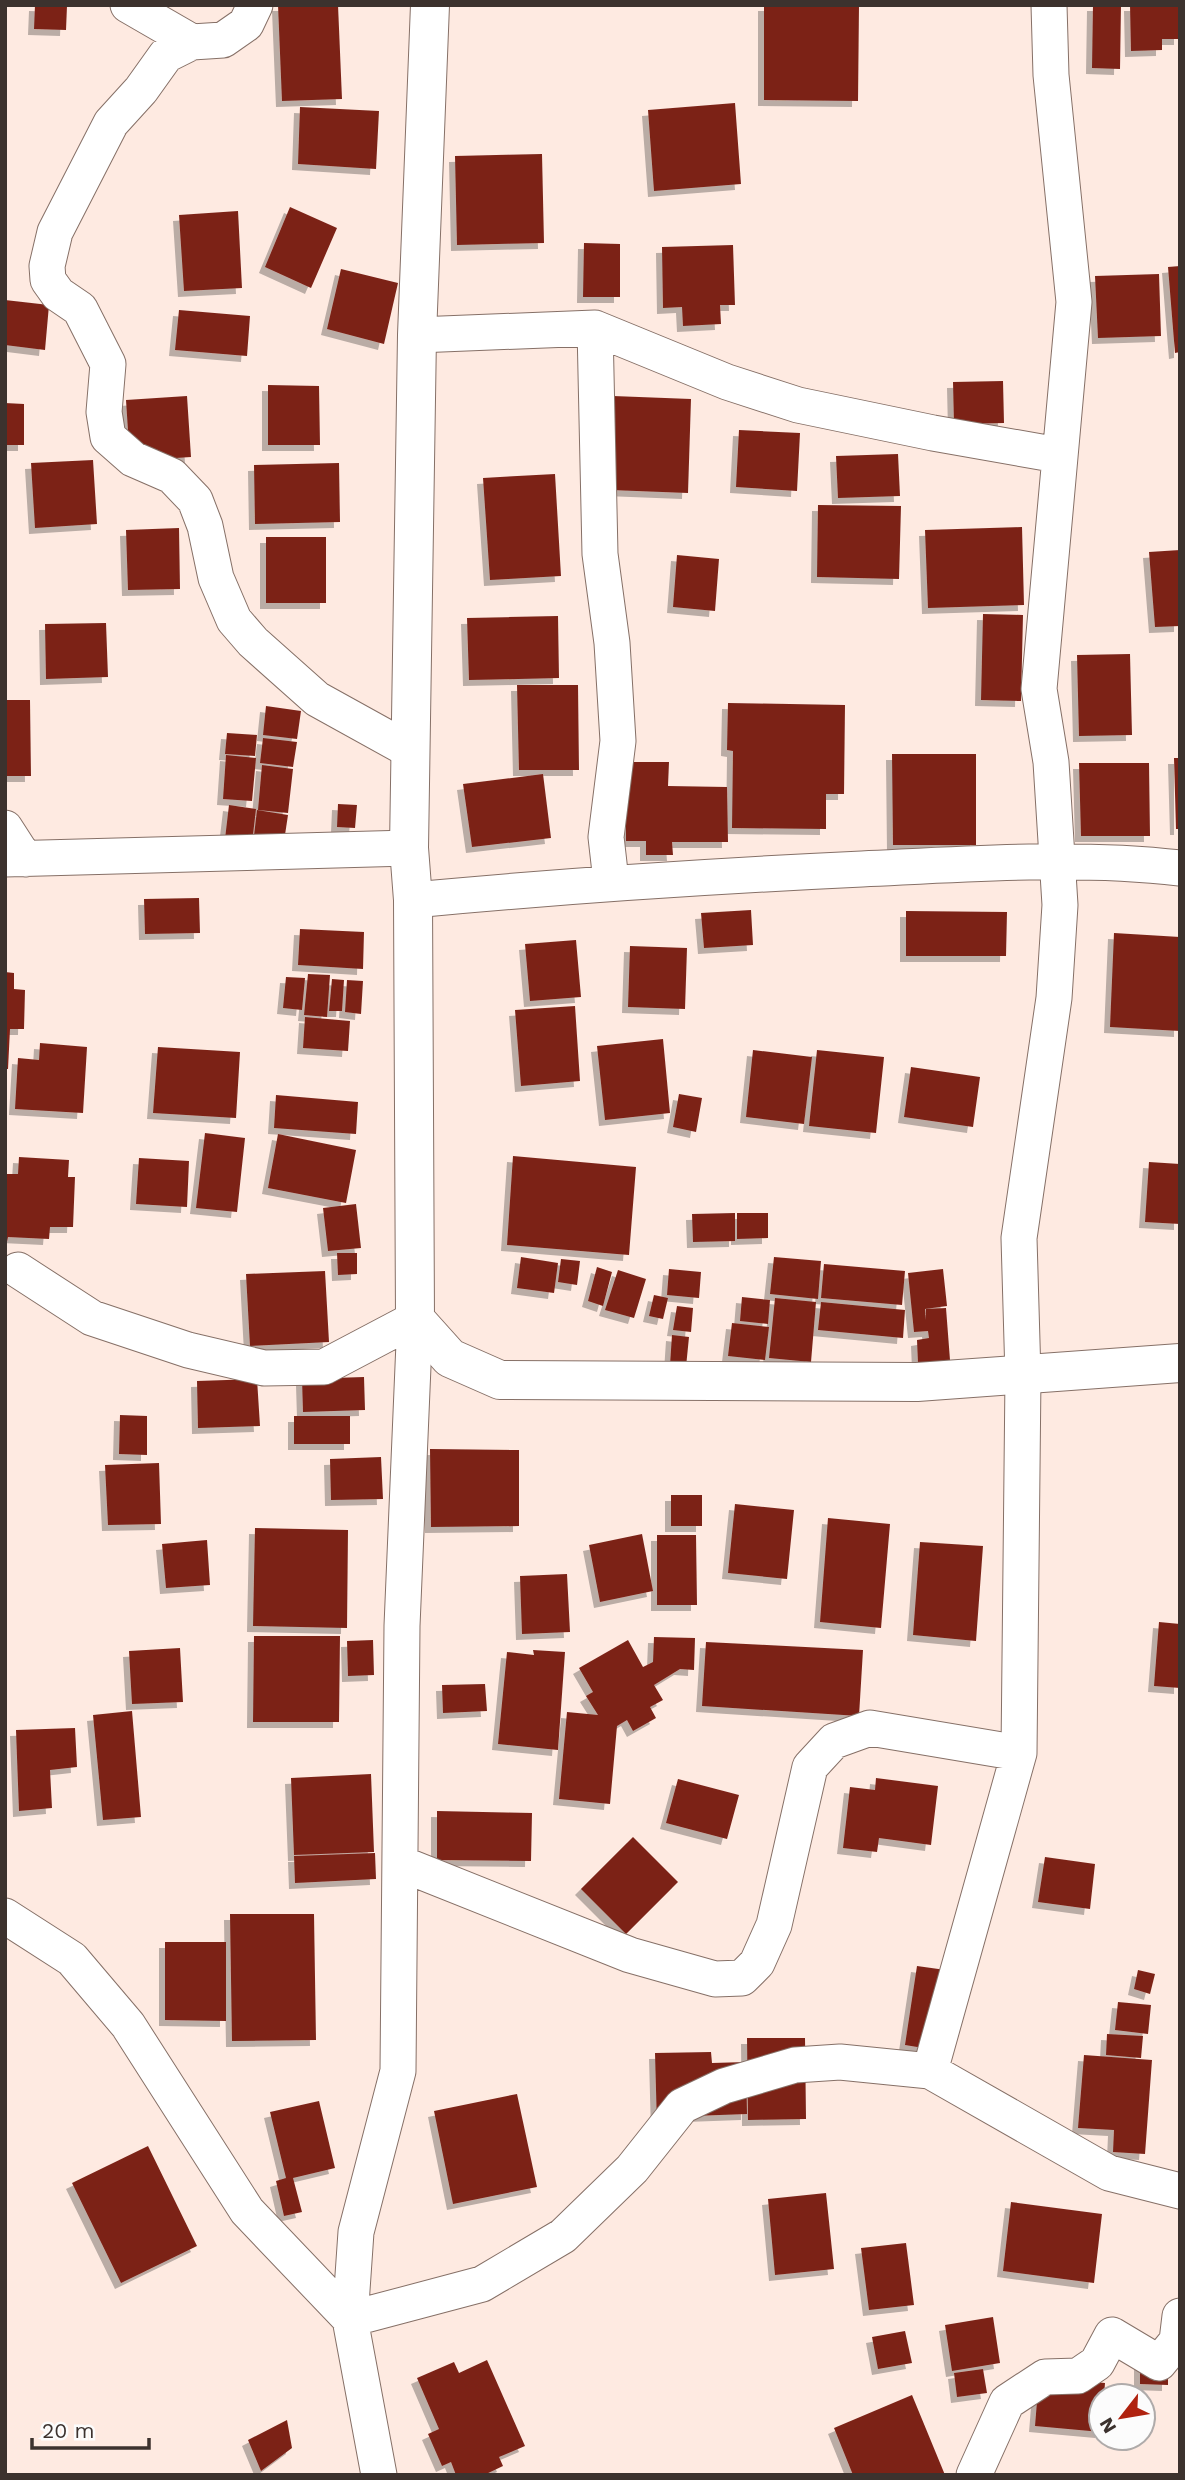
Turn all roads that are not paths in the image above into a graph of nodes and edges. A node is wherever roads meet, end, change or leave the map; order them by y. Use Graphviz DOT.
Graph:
graph roads {
  1 [pos="128,5"];
  2 [pos="255,5"];
  3 [pos="430,5"];
  4 [pos="1049,5"];
  5 [pos="192,42"];
  6 [pos="594,328"];
  7 [pos="417,335"];
  8 [pos="1058,454"];
  9 [pos="411,751"];
  10 [pos="5,828"];
  11 [pos="409,848"];
  12 [pos="15,859"];
  13 [pos="1056,863"];
  14 [pos="1180,869"];
  15 [pos="611,881"];
  16 [pos="412,900"];
  17 [pos="18,1270"];
  18 [pos="415,1319"];
  19 [pos="1180,1363"];
  20 [pos="1023,1376"];
  21 [pos="1019,1753"];
  22 [pos="402,1864"];
  23 [pos="5,1916"];
  24 [pos="930,2071"];
  25 [pos="1180,2191"];
  26 [pos="1180,2316"];
  27 [pos="350,2319"];
  28 [pos="379,2475"];
  29 [pos="974,2475"];
  1 -- 5 [label="street"];
  2 -- 5 [label="street"];
  3 -- 7 [label="street"];
  4 -- 8 [label="street"];
  5 -- 9 [label="street"];
  6 -- 7 [label="street"];
  6 -- 8 [label="street"];
  6 -- 15 [label="street"];
  7 -- 9 [label="street"];
  8 -- 13 [label="street"];
  9 -- 11 [label="street"];
  10 -- 12 [label="street"];
  11 -- 12 [label="street"];
  11 -- 16 [label="street"];
  13 -- 14 [label="street"];
  13 -- 15 [label="street"];
  13 -- 20 [label="street"];
  15 -- 16 [label="street"];
  16 -- 18 [label="street"];
  17 -- 18 [label="street"];
  18 -- 20 [label="street"];
  18 -- 22 [label="street"];
  19 -- 20 [label="street"];
  20 -- 21 [label="street"];
  21 -- 22 [label="street"];
  21 -- 24 [label="street"];
  22 -- 27 [label="street"];
  23 -- 27 [label="street"];
  24 -- 25 [label="street"];
  24 -- 27 [label="street"];
  26 -- 29 [label="street"];
  27 -- 28 [label="street"];
}
